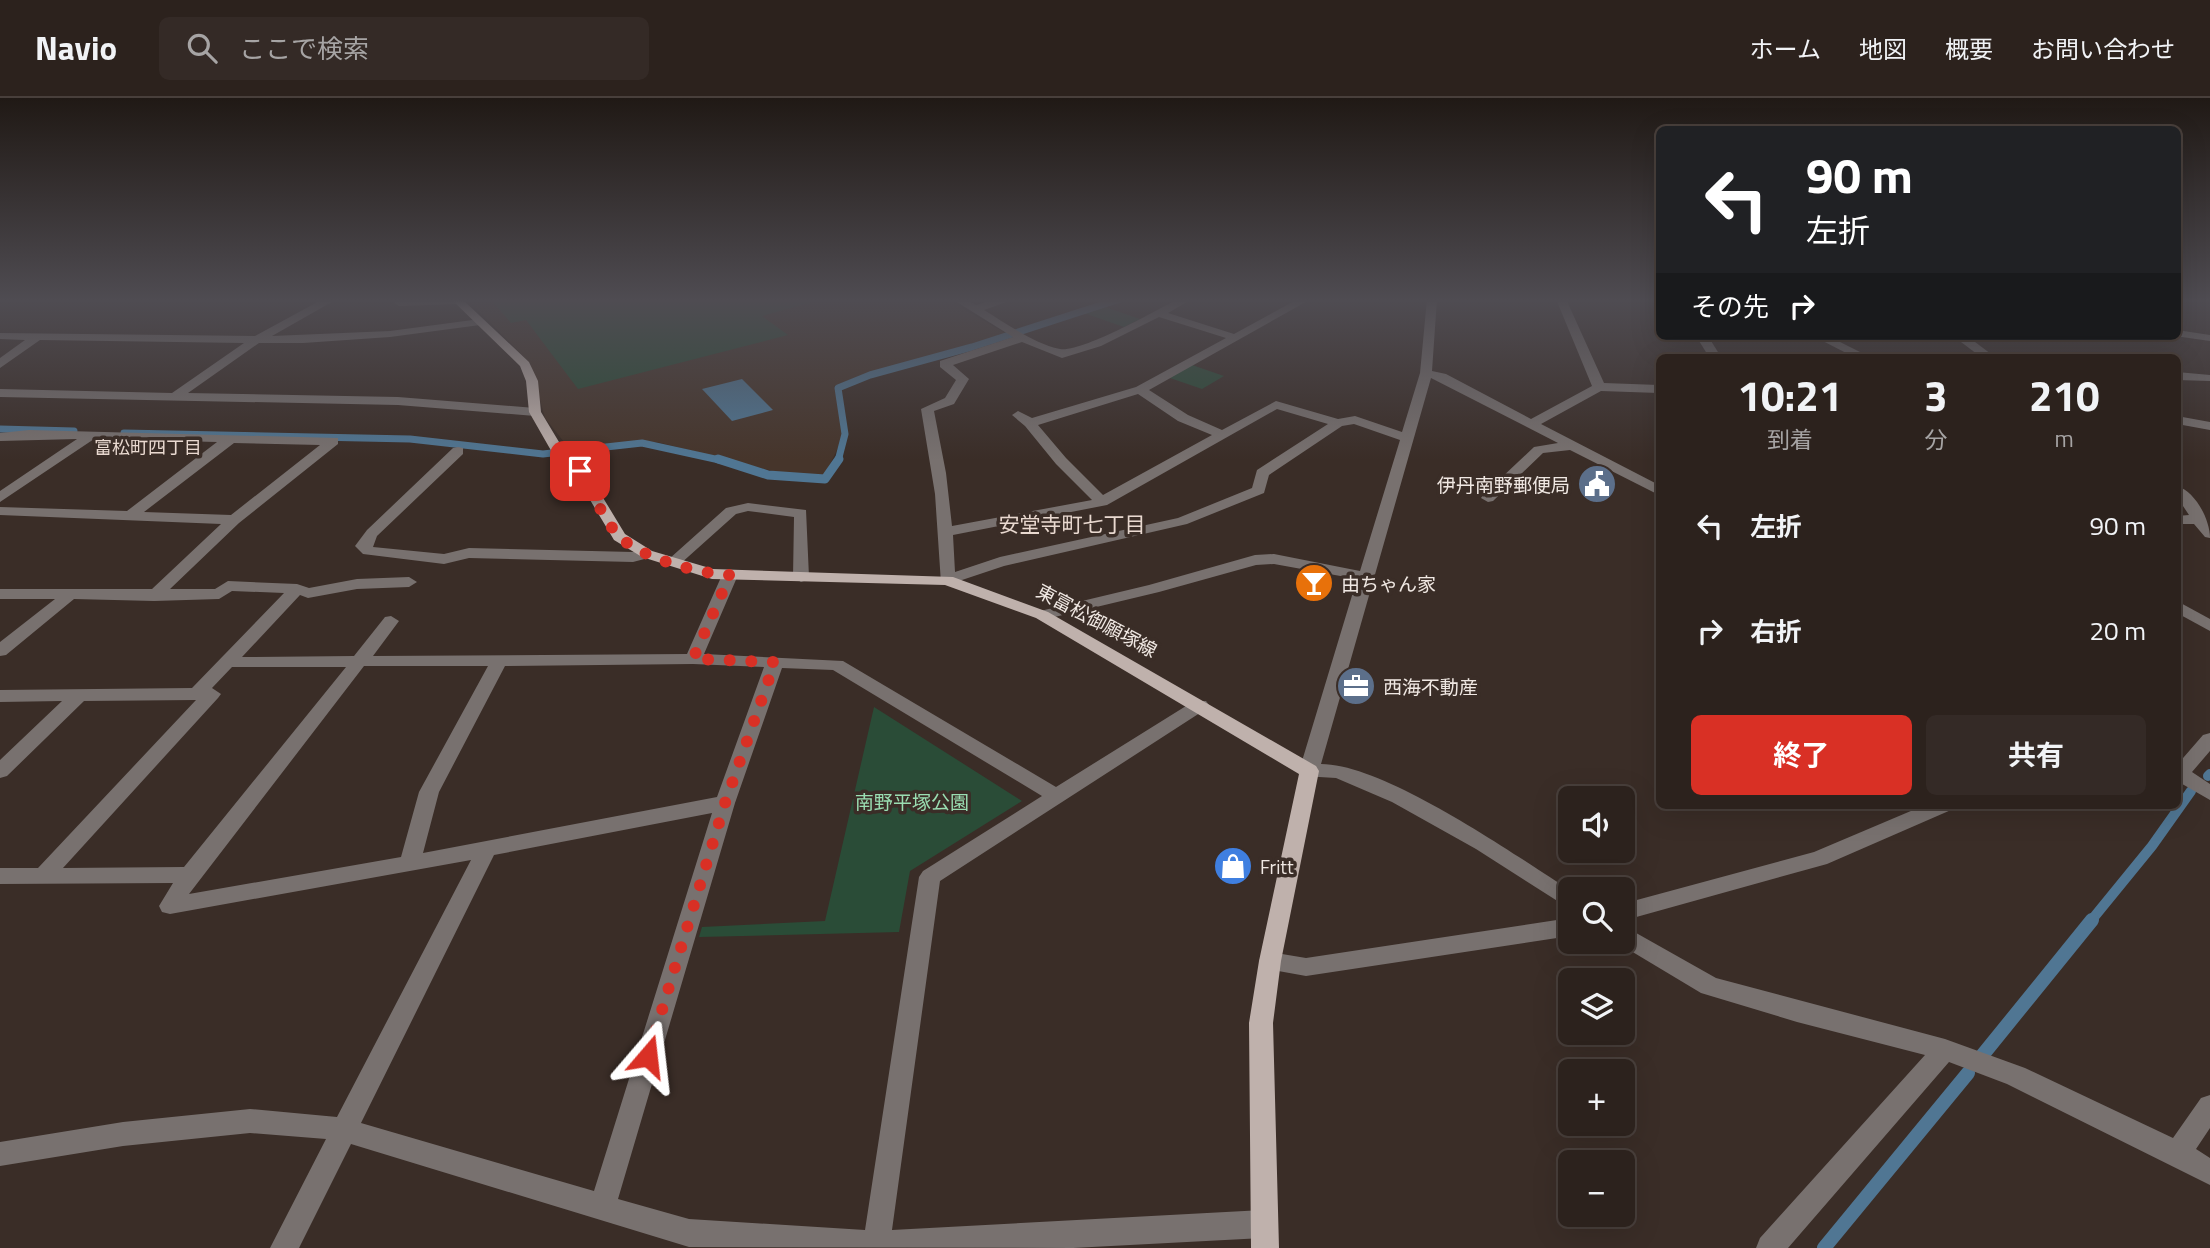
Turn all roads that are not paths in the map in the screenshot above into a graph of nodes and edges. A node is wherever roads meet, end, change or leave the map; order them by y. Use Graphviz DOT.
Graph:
graph roads {
  1 [pos="15,353"];
  2 [pos="238,353"];
  3 [pos="512,353"];
  4 [pos="978,353"];
  5 [pos="1209,353"];
  6 [pos="1428,353"];
  7 [pos="1584,353"];
  8 [pos="0,364"];
  9 [pos="1426,373"];
  10 [pos="2181,376"];
  11 [pos="2209,378"];
  12 [pos="1599,387"];
  13 [pos="1656,389"];
  14 [pos="1140,390"];
  15 [pos="0,393"];
  16 [pos="175,396"];
  17 [pos="535,412"];
  18 [pos="2181,421"];
  19 [pos="1338,423"];
  20 [pos="1532,423"];
  21 [pos="2210,426"];
  22 [pos="1221,434"];
  23 [pos="92,435"];
  24 [pos="0,437"];
  25 [pos="1405,437"];
  26 [pos="231,438"];
  27 [pos="1574,445"];
  28 [pos="458,451"];
  29 [pos="0,486"];
  30 [pos="16,486"];
  31 [pos="1656,489"];
  32 [pos="2181,494"];
  33 [pos="0,498"];
  34 [pos="1488,498"];
  35 [pos="1102,502"];
  36 [pos="0,511"];
  37 [pos="130,516"];
  38 [pos="2197,519"];
  39 [pos="234,520"];
  40 [pos="2181,520"];
  41 [pos="947,532"];
  42 [pos="2210,534"];
  43 [pos="647,554"];
  44 [pos="674,562"];
  45 [pos="730,575"];
  46 [pos="1364,576"];
  47 [pos="801,577"];
  48 [pos="947,579"];
  49 [pos="409,582"];
  50 [pos="297,589"];
  51 [pos="0,594"];
  52 [pos="68,596"];
  53 [pos="154,596"];
  54 [pos="2181,608"];
  55 [pos="1042,615"];
  56 [pos="391,621"];
  57 [pos="2210,626"];
  58 [pos="0,651"];
  59 [pos="693,659"];
  60 [pos="499,661"];
  61 [pos="228,662"];
  62 [pos="356,662"];
  63 [pos="775,662"];
  64 [pos="197,694"];
  65 [pos="79,695"];
  66 [pos="0,696"];
  67 [pos="1200,705"];
  68 [pos="2210,739"];
  69 [pos="2181,770"];
  70 [pos="0,771"];
  71 [pos="1309,771"];
  72 [pos="2181,775"];
  73 [pos="2210,793"];
  74 [pos="1056,796"];
  75 [pos="725,803"];
  76 [pos="1935,809"];
  77 [pos="487,849"];
  78 [pos="410,862"];
  79 [pos="44,875"];
  80 [pos="190,875"];
  81 [pos="0,876"];
  82 [pos="1558,893"];
  83 [pos="1635,909"];
  84 [pos="1558,929"];
  85 [pos="1635,942"];
  86 [pos="1270,961"];
  87 [pos="1945,1050"];
  88 [pos="2210,1106"];
  89 [pos="342,1129"];
  90 [pos="2178,1153"];
  91 [pos="0,1154"];
  92 [pos="2210,1172"];
  93 [pos="602,1208"];
  94 [pos="1264,1236"];
  95 [pos="876,1246"];
  96 [pos="284,1248"];
  97 [pos="1770,1248"];
  1 -- 8 [label="street"];
  2 -- 16 [label="street"];
  3 -- 17 [label="main road, 東富松御願塚線"];
  4 -- 41 [label="street"];
  5 -- 14 [label="street"];
  6 -- 9 [label="street"];
  7 -- 12 [label="street"];
  9 -- 20 [label="street"];
  9 -- 25 [label="street"];
  10 -- 11 [label="street"];
  12 -- 13 [label="street"];
  12 -- 20 [label="street"];
  14 -- 22 [label="street"];
  14 -- 35 [label="street"];
  15 -- 16 [label="street"];
  16 -- 17 [label="street"];
  17 -- 43 [label="main road, 東富松御願塚線"];
  18 -- 21 [label="street"];
  19 -- 22 [label="street"];
  19 -- 25 [label="street"];
  19 -- 48 [label="street"];
  20 -- 27 [label="street"];
  22 -- 35 [label="street"];
  23 -- 24 [label="street"];
  23 -- 26 [label="street"];
  23 -- 30 [label="street"];
  25 -- 46 [label="street"];
  26 -- 37 [label="street"];
  26 -- 39 [label="street"];
  27 -- 31 [label="street"];
  27 -- 34 [label="street"];
  28 -- 43 [label="street"];
  29 -- 30 [label="street"];
  30 -- 33 [label="street"];
  32 -- 38 [label="street"];
  35 -- 41 [label="street"];
  36 -- 37 [label="street"];
  37 -- 39 [label="street"];
  38 -- 40 [label="street"];
  38 -- 42 [label="street"];
  39 -- 53 [label="street"];
  41 -- 48 [label="street"];
  43 -- 44 [label="main road, 東富松御願塚線"];
  44 -- 45 [label="main road, 東富松御願塚線"];
  44 -- 47 [label="street"];
  45 -- 47 [label="main road, 東富松御願塚線"];
  45 -- 59 [label="street"];
  46 -- 55 [label="street"];
  46 -- 71 [label="street"];
  47 -- 48 [label="main road, 東富松御願塚線"];
  48 -- 55 [label="main road, 東富松御願塚線"];
  49 -- 50 [label="street"];
  50 -- 53 [label="street"];
  50 -- 61 [label="street"];
  51 -- 52 [label="street"];
  52 -- 53 [label="street"];
  52 -- 58 [label="street"];
  54 -- 57 [label="street"];
  55 -- 67 [label="main road, 東富松御願塚線"];
  56 -- 62 [label="street"];
  59 -- 60 [label="street"];
  59 -- 63 [label="street"];
  60 -- 62 [label="street"];
  60 -- 78 [label="street"];
  61 -- 62 [label="street"];
  61 -- 64 [label="street"];
  62 -- 80 [label="street"];
  63 -- 74 [label="street"];
  63 -- 75 [label="street"];
  64 -- 65 [label="street"];
  64 -- 79 [label="street"];
  65 -- 66 [label="street"];
  65 -- 70 [label="street"];
  67 -- 71 [label="main road, 東富松御願塚線"];
  67 -- 74 [label="street"];
  68 -- 69 [label="street"];
  71 -- 82 [label="street"];
  71 -- 86 [label="main road"];
  72 -- 73 [label="street"];
  74 -- 95 [label="street"];
  75 -- 77 [label="street"];
  75 -- 93 [label="street"];
  76 -- 83 [label="street"];
  77 -- 78 [label="street"];
  77 -- 89 [label="street"];
  78 -- 80 [label="street"];
  79 -- 80 [label="street"];
  79 -- 81 [label="street"];
  84 -- 86 [label="street"];
  85 -- 87 [label="street"];
  86 -- 94 [label="main road"];
  87 -- 90 [label="street"];
  87 -- 97 [label="street"];
  88 -- 90 [label="street"];
  89 -- 91 [label="street"];
  89 -- 93 [label="street"];
  89 -- 96 [label="street"];
  90 -- 92 [label="street"];
  93 -- 95 [label="street"];
  94 -- 95 [label="street"];
}
